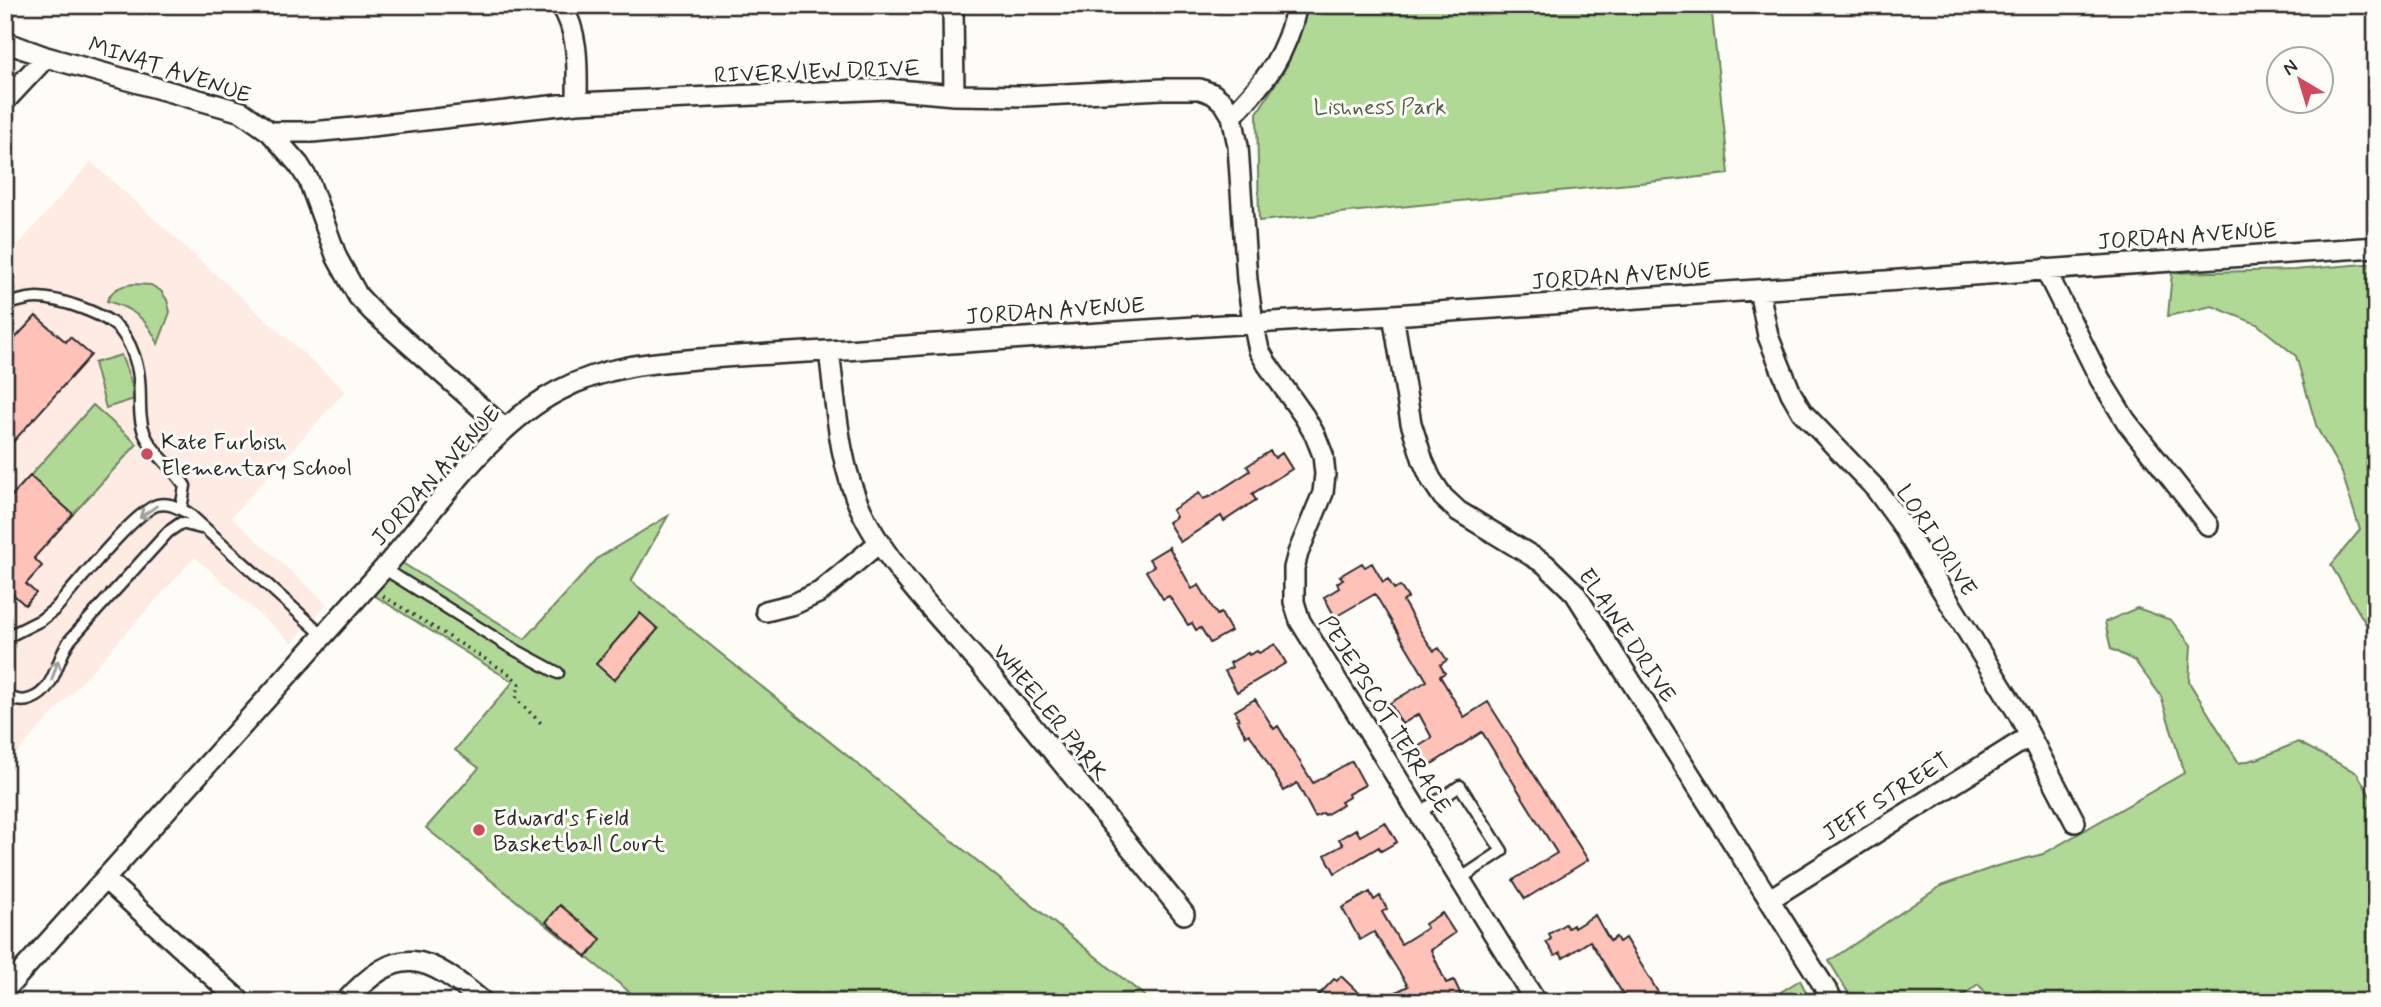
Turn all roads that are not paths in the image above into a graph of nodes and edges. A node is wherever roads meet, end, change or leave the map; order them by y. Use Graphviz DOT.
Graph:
graph roads {
  1 [pos="561,5"];
  2 [pos="953,5"];
  3 [pos="1297,5"];
  4 [pos="5,42"];
  5 [pos="46,57"];
  6 [pos="954,94"];
  7 [pos="5,101"];
  8 [pos="577,103"];
  9 [pos="1232,116"];
  10 [pos="270,132"];
  11 [pos="2376,247"];
  12 [pos="2045,269"];
  13 [pos="1759,290"];
  14 [pos="5,305"];
  15 [pos="1393,315"];
  16 [pos="1252,322"];
  17 [pos="829,351"];
  18 [pos="505,429"];
  19 [pos="181,509"];
  20 [pos="2208,525"];
  21 [pos="205,529"];
  22 [pos="880,542"];
  23 [pos="383,569"];
  24 [pos="766,611"];
  25 [pos="323,635"];
  26 [pos="5,638"];
  27 [pos="558,673"];
  28 [pos="5,694"];
  29 [pos="2030,736"];
  30 [pos="1419,813"];
  31 [pos="2075,822"];
  32 [pos="106,879"];
  33 [pos="1460,879"];
  34 [pos="1770,899"];
  35 [pos="1184,914"];
  36 [pos="5,990"];
  37 [pos="241,1002"];
  38 [pos="345,1002"];
  39 [pos="483,1002"];
  40 [pos="1536,1002"];
  41 [pos="1834,1002"];
  1 -- 8 [label="street"];
  2 -- 6 [label="street"];
  3 -- 9 [label="street"];
  4 -- 5 [label="street, MINAT AVENUE"];
  5 -- 7 [label="street"];
  5 -- 10 [label="street, MINAT AVENUE"];
  6 -- 8 [label="street, RIVERVIEW DRIVE"];
  6 -- 9 [label="street, RIVERVIEW DRIVE"];
  8 -- 10 [label="street, RIVERVIEW DRIVE"];
  9 -- 16 [label="street"];
  10 -- 18 [label="street, MINAT AVENUE"];
  11 -- 12 [label="street, JORDAN AVENUE"];
  12 -- 13 [label="street, JORDAN AVENUE"];
  12 -- 20 [label="street"];
  13 -- 15 [label="street, JORDAN AVENUE"];
  13 -- 29 [label="street, LORI DRIVE"];
  14 -- 19 [label="lane"];
  15 -- 16 [label="street, JORDAN AVENUE"];
  15 -- 34 [label="street, ELAINE DRIVE"];
  16 -- 17 [label="street, JORDAN AVENUE"];
  16 -- 30 [label="street, PEJEPSCOT TERRACE"];
  17 -- 18 [label="street, JORDAN AVENUE"];
  17 -- 22 [label="street, WHEELER PARK"];
  18 -- 23 [label="street, JORDAN AVENUE"];
  19 -- 21 [label="lane"];
  19 -- 26 [label="lane, one-way"];
  21 -- 25 [label="lane"];
  28 -- 21 [label="lane, one-way"];
  22 -- 24 [label="street"];
  22 -- 35 [label="street, WHEELER PARK"];
  23 -- 25 [label="street, JORDAN AVENUE"];
  23 -- 27 [label="lane"];
  25 -- 32 [label="street, JORDAN AVENUE"];
  29 -- 31 [label="street, LORI DRIVE"];
  29 -- 34 [label="street, JEFF STREET"];
  30 -- 33 [label="street, PEJEPSCOT TERRACE"];
  30 -- 33 [label="lane"];
  32 -- 36 [label="street, JORDAN AVENUE"];
  32 -- 37 [label="street"];
  33 -- 40 [label="street, PEJEPSCOT TERRACE"];
  34 -- 41 [label="street, ELAINE DRIVE"];
  38 -- 39 [label="street"];
}
